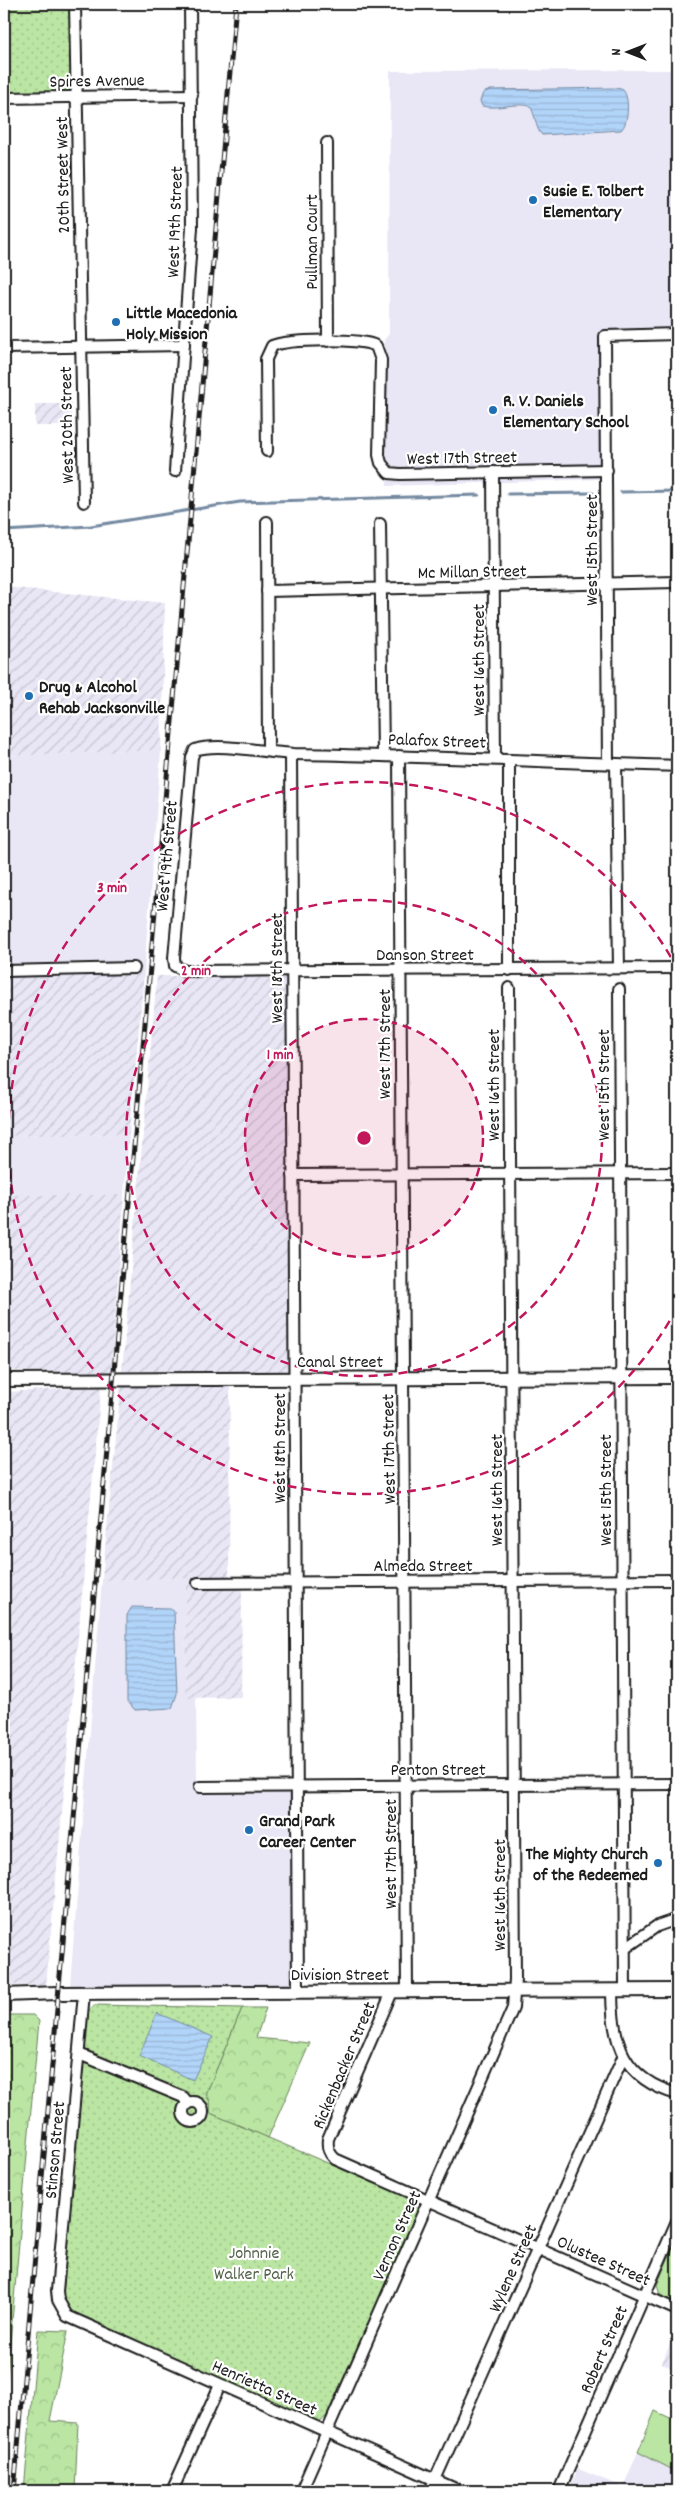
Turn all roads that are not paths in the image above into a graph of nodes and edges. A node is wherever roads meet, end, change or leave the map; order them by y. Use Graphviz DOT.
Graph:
graph roads {
  1 [pos="76,4"];
  2 [pos="190,4"];
  3 [pos="192,95"];
  4 [pos="77,96"];
  5 [pos="4,98"];
  6 [pos="328,142"];
  7 [pos="677,334"];
  8 [pos="328,340"];
  9 [pos="184,345"];
  10 [pos="81,346"];
  11 [pos="4,348"];
  12 [pos="267,451"];
  13 [pos="607,470"];
  14 [pos="175,471"];
  15 [pos="493,472"];
  16 [pos="84,502"];
  17 [pos="267,522"];
  18 [pos="380,524"];
  19 [pos="677,582"];
  20 [pos="608,583"];
  21 [pos="494,586"];
  22 [pos="381,589"];
  23 [pos="267,591"];
  24 [pos="195,750"];
  25 [pos="268,750"];
  26 [pos="291,754"];
  27 [pos="383,754"];
  28 [pos="399,756"];
  29 [pos="495,758"];
  30 [pos="508,761"];
  31 [pos="612,764"];
  32 [pos="677,766"];
  33 [pos="175,966"];
  34 [pos="134,968"];
  35 [pos="618,968"];
  36 [pos="677,968"];
  37 [pos="400,970"];
  38 [pos="508,970"];
  39 [pos="4,971"];
  40 [pos="292,971"];
  41 [pos="509,988"];
  42 [pos="619,989"];
  43 [pos="619,1173"];
  44 [pos="677,1173"];
  45 [pos="401,1174"];
  46 [pos="510,1174"];
  47 [pos="293,1175"];
  48 [pos="512,1377"];
  49 [pos="621,1377"];
  50 [pos="677,1377"];
  51 [pos="294,1378"];
  52 [pos="403,1378"];
  53 [pos="4,1380"];
  54 [pos="622,1580"];
  55 [pos="677,1580"];
  56 [pos="405,1581"];
  57 [pos="513,1581"];
  58 [pos="296,1582"];
  59 [pos="198,1583"];
  60 [pos="677,1784"];
  61 [pos="514,1785"];
  62 [pos="623,1785"];
  63 [pos="298,1786"];
  64 [pos="406,1786"];
  65 [pos="200,1787"];
  66 [pos="677,1919"];
  67 [pos="624,1949"];
  68 [pos="677,1990"];
  69 [pos="516,1991"];
  70 [pos="618,1991"];
  71 [pos="298,1992"];
  72 [pos="392,1992"];
  73 [pos="407,1992"];
  74 [pos="84,1993"];
  75 [pos="4,1995"];
  76 [pos="79,2054"];
  77 [pos="623,2057"];
  78 [pos="677,2094"];
  79 [pos="188,2103"];
  80 [pos="329,2151"];
  81 [pos="429,2200"];
  82 [pos="677,2221"];
  83 [pos="538,2249"];
  84 [pos="644,2296"];
  85 [pos="61,2309"];
  86 [pos="677,2310"];
  87 [pos="220,2385"];
  88 [pos="327,2432"];
  89 [pos="435,2480"];
  90 [pos="172,2491"];
  91 [pos="301,2491"];
  92 [pos="430,2491"];
  93 [pos="460,2491"];
  94 [pos="559,2491"];
  1 -- 4 [label="street, 20th Street West"];
  2 -- 3 [label="street, West 19th Street"];
  3 -- 4 [label="street, Spires Avenue"];
  3 -- 9 [label="street, West 19th Street"];
  4 -- 5 [label="street, Spires Avenue"];
  4 -- 10 [label="street, 20th Street West"];
  6 -- 8 [label="street, Pullman Court"];
  7 -- 13 [label="street, West 15th Street"];
  8 -- 12 [label="street"];
  8 -- 15 [label="street, West 17th Street"];
  9 -- 10 [label="street"];
  9 -- 14 [label="street, West 19th Street"];
  10 -- 11 [label="street"];
  10 -- 16 [label="street, West 20th Street"];
  13 -- 15 [label="street, West 17th Street"];
  13 -- 20 [label="street, West 15th Street"];
  15 -- 21 [label="street, West 16th Street"];
  17 -- 23 [label="street"];
  18 -- 22 [label="street"];
  19 -- 20 [label="street, Mc Millan Street"];
  20 -- 21 [label="street, Mc Millan Street"];
  20 -- 31 [label="street, West 15th Street"];
  21 -- 22 [label="street, Mc Millan Street"];
  21 -- 29 [label="street, West 16th Street"];
  22 -- 23 [label="street, Mc Millan Street"];
  22 -- 27 [label="street"];
  23 -- 25 [label="street"];
  24 -- 25 [label="street, Palafox Street"];
  24 -- 33 [label="street, West 19th Street"];
  25 -- 26 [label="street, Palafox Street"];
  26 -- 27 [label="street, Palafox Street"];
  26 -- 40 [label="street, West 18th Street"];
  27 -- 28 [label="street, Palafox Street"];
  28 -- 29 [label="street, Palafox Street"];
  28 -- 37 [label="street, West 17th Street"];
  29 -- 30 [label="street, Palafox Street"];
  30 -- 31 [label="street, Palafox Street"];
  30 -- 38 [label="street"];
  31 -- 32 [label="street, Palafox Street"];
  31 -- 35 [label="street, West 15th Street"];
  33 -- 40 [label="street, Danson Street"];
  34 -- 39 [label="street"];
  35 -- 36 [label="street, Danson Street"];
  35 -- 38 [label="street, Danson Street"];
  37 -- 38 [label="street, Danson Street"];
  37 -- 40 [label="street, Danson Street"];
  37 -- 45 [label="street, West 17th Street"];
  40 -- 47 [label="street, West 18th Street"];
  41 -- 46 [label="street, West 16th Street"];
  42 -- 43 [label="street, West 15th Street"];
  43 -- 44 [label="street"];
  43 -- 46 [label="street"];
  43 -- 49 [label="street, West 15th Street"];
  45 -- 46 [label="street"];
  45 -- 47 [label="street"];
  45 -- 52 [label="street, West 17th Street"];
  46 -- 48 [label="street, West 16th Street"];
  47 -- 51 [label="street, West 18th Street"];
  48 -- 49 [label="street, Canal Street"];
  48 -- 52 [label="street, Canal Street"];
  48 -- 57 [label="street, West 16th Street"];
  49 -- 50 [label="street, Canal Street"];
  49 -- 54 [label="street, West 15th Street"];
  51 -- 52 [label="street, Canal Street"];
  51 -- 53 [label="street, Canal Street"];
  51 -- 58 [label="street, West 18th Street"];
  52 -- 56 [label="street, West 17th Street"];
  54 -- 55 [label="street, Almeda Street"];
  54 -- 57 [label="street, Almeda Street"];
  54 -- 62 [label="street, West 15th Street"];
  56 -- 57 [label="street, Almeda Street"];
  56 -- 58 [label="street, Almeda Street"];
  56 -- 64 [label="street, West 17th Street"];
  57 -- 61 [label="street, West 16th Street"];
  58 -- 59 [label="street, Almeda Street"];
  58 -- 63 [label="street, West 18th Street"];
  60 -- 62 [label="street, Penton Street"];
  61 -- 62 [label="street, Penton Street"];
  61 -- 64 [label="street, Penton Street"];
  61 -- 69 [label="street, West 16th Street"];
  62 -- 67 [label="street, West 15th Street"];
  63 -- 64 [label="street, Penton Street"];
  63 -- 65 [label="street, Penton Street"];
  63 -- 71 [label="street, West 18th Street"];
  64 -- 73 [label="street, West 17th Street"];
  66 -- 67 [label="street"];
  67 -- 70 [label="street, West 15th Street"];
  68 -- 70 [label="street, Division Street"];
  69 -- 70 [label="street, Division Street"];
  69 -- 73 [label="street, Division Street"];
  69 -- 81 [label="street, Vernon Street"];
  70 -- 77 [label="street, West 15th Street"];
  71 -- 72 [label="street, Division Street"];
  71 -- 74 [label="street, Division Street"];
  72 -- 73 [label="street, Division Street"];
  72 -- 80 [label="street, Rickenbacker Street"];
  74 -- 75 [label="street, Division Street"];
  74 -- 76 [label="street, Stinson Street"];
  76 -- 79 [label="street"];
  76 -- 85 [label="street, Stinson Street"];
  77 -- 78 [label="street"];
  77 -- 83 [label="street, Wylene Street"];
  80 -- 81 [label="street, Olustee Street"];
  81 -- 83 [label="street, Olustee Street"];
  81 -- 88 [label="street, Vernon Street"];
  82 -- 84 [label="street, Robert Street"];
  83 -- 84 [label="street, Olustee Street"];
  83 -- 89 [label="street, Wylene Street"];
  84 -- 86 [label="street, Olustee Street"];
  84 -- 94 [label="street, Robert Street"];
  85 -- 87 [label="street, Henrietta Street"];
  87 -- 88 [label="street, Henrietta Street"];
  87 -- 90 [label="street"];
  88 -- 89 [label="street, Henrietta Street"];
  88 -- 91 [label="street, Vernon Street"];
  89 -- 92 [label="street, Wylene Street"];
  89 -- 93 [label="street, Henrietta Street"];
}
